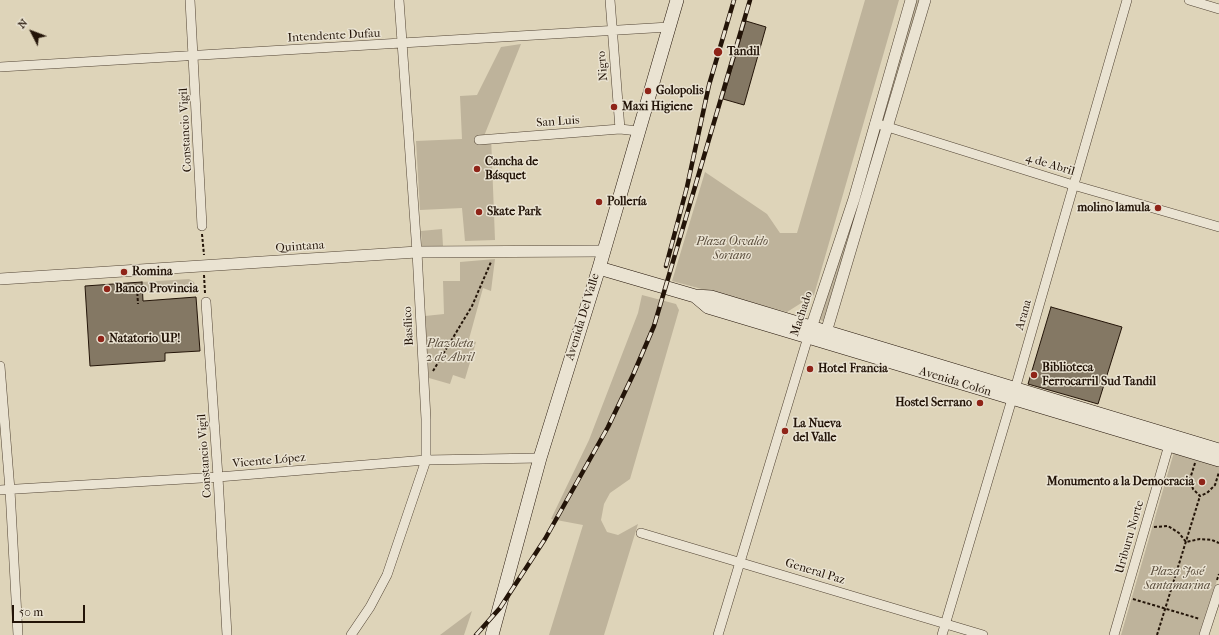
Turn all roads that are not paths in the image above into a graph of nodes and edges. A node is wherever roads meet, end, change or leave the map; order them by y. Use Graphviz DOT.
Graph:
graph roads {
  1 [pos="190,0"];
  2 [pos="399,0"];
  3 [pos="610,0"];
  4 [pos="677,0"];
  5 [pos="911,0"];
  6 [pos="925,0"];
  7 [pos="1127,0"];
  8 [pos="1189,0"];
  9 [pos="1219,9"];
  10 [pos="669,27"];
  11 [pos="612,31"];
  12 [pos="403,44"];
  13 [pos="194,57"];
  14 [pos="0,68"];
  15 [pos="875,123"];
  16 [pos="887,126"];
  17 [pos="620,129"];
  18 [pos="638,131"];
  19 [pos="479,140"];
  20 [pos="1073,185"];
  21 [pos="202,226"];
  22 [pos="1219,226"];
  23 [pos="603,251"];
  24 [pos="417,252"];
  25 [pos="599,268"];
  26 [pos="0,279"];
  27 [pos="206,302"];
  28 [pos="810,332"];
  29 [pos="824,336"];
  30 [pos="0,366"];
  31 [pos="1014,394"];
  32 [pos="1169,445"];
  33 [pos="1218,449"];
  34 [pos="540,458"];
  35 [pos="426,460"];
  36 [pos="218,477"];
  37 [pos="0,490"];
  38 [pos="10,490"];
  39 [pos="641,533"];
  40 [pos="740,562"];
  41 [pos="1219,589"];
  42 [pos="945,624"];
  43 [pos="18,635"];
  44 [pos="227,635"];
  45 [pos="351,635"];
  46 [pos="492,635"];
  47 [pos="718,635"];
  48 [pos="942,635"];
  49 [pos="983,635"];
  50 [pos="1114,635"];
  51 [pos="1204,635"];
  1 -- 13 [label="street, Constancio Vigil"];
  2 -- 12 [label="street, Basílico"];
  3 -- 11 [label="street, Nigro"];
  4 -- 10 [label="main road, Avenida Del Valle"];
  5 -- 15 [label="street, Machado"];
  6 -- 16 [label="street"];
  7 -- 20 [label="street, Arana"];
  8 -- 9 [label="street"];
  10 -- 11 [label="street, Intendente Dufau"];
  10 -- 18 [label="main road, Avenida Del Valle"];
  11 -- 12 [label="street, Intendente Dufau"];
  11 -- 17 [label="street, Nigro"];
  12 -- 13 [label="street, Intendente Dufau"];
  12 -- 24 [label="street, Basílico"];
  13 -- 14 [label="street, Intendente Dufau"];
  13 -- 21 [label="street, Constancio Vigil"];
  15 -- 16 [label="street, 4 de Abril"];
  15 -- 28 [label="street, Machado"];
  16 -- 20 [label="street, 4 de Abril"];
  16 -- 29 [label="street"];
  17 -- 18 [label="street, San Luis"];
  17 -- 19 [label="street, San Luis"];
  18 -- 23 [label="main road, Avenida Del Valle"];
  20 -- 22 [label="street, 4 de Abril"];
  20 -- 31 [label="street, Arana"];
  23 -- 24 [label="street, Quintana"];
  23 -- 25 [label="main road, Avenida Del Valle"];
  24 -- 26 [label="street, Quintana"];
  24 -- 35 [label="street, Basílico"];
  25 -- 28 [label="main road, Avenida Colón"];
  25 -- 34 [label="main road, Avenida Del Valle"];
  27 -- 36 [label="street, Constancio Vigil"];
  28 -- 29 [label="main road, Avenida Colón"];
  28 -- 40 [label="street, Machado"];
  29 -- 31 [label="main road, Avenida Colón"];
  30 -- 38 [label="street"];
  31 -- 32 [label="main road, Avenida Colón"];
  31 -- 33 [label="main road, Avenida Colón"];
  31 -- 42 [label="street, Arana"];
  32 -- 33 [label="main road, Avenida Colón"];
  32 -- 50 [label="street, Uriburu Norte"];
  34 -- 35 [label="street, Vicente López"];
  34 -- 46 [label="main road, Avenida Del Valle"];
  35 -- 36 [label="street, Vicente López"];
  35 -- 45 [label="street, Basílico"];
  36 -- 38 [label="street, Vicente López"];
  36 -- 44 [label="street, Constancio Vigil"];
  37 -- 38 [label="street, Vicente López"];
  38 -- 43 [label="street"];
  39 -- 40 [label="street, General Paz"];
  40 -- 42 [label="street, General Paz"];
  40 -- 47 [label="street, Machado"];
  41 -- 51 [label="street"];
  42 -- 48 [label="street, Arana"];
  42 -- 49 [label="street, General Paz"];
}
